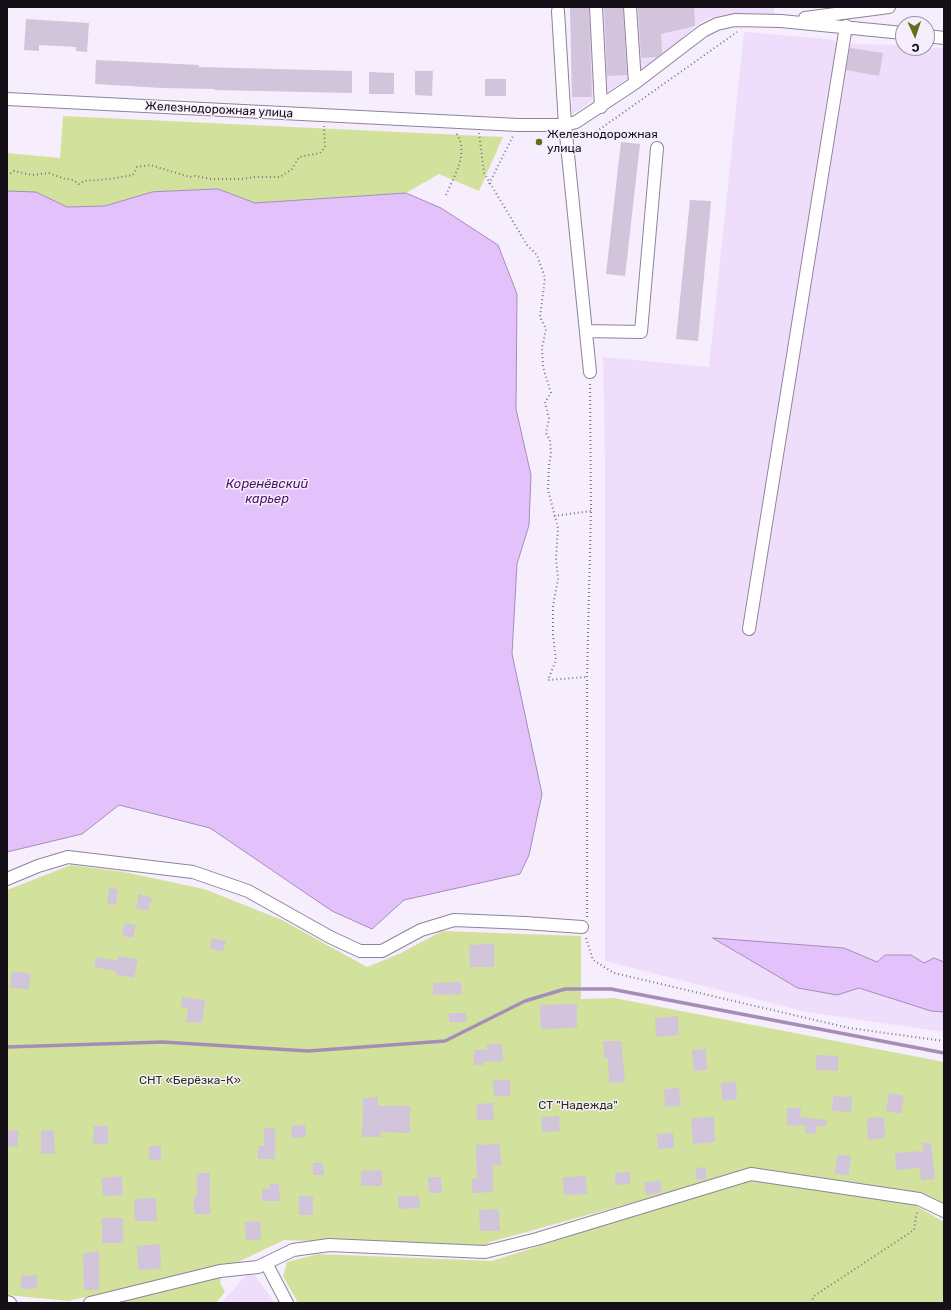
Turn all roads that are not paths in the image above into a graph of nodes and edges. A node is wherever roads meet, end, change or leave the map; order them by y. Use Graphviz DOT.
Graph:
graph roads {
  1 [pos="596,7"];
  2 [pos="630,7"];
  3 [pos="890,7"];
  4 [pos="558,11"];
  5 [pos="781,21"];
  6 [pos="846,26"];
  7 [pos="895,32"];
  8 [pos="635,83"];
  9 [pos="7,100"];
  10 [pos="600,107"];
  11 [pos="565,125"];
  12 [pos="657,148"];
  13 [pos="586,331"];
  14 [pos="590,372"];
  15 [pos="749,629"];
  16 [pos="7,879"];
  17 [pos="582,927"];
  18 [pos="944,1211"];
  19 [pos="266,1263"];
  20 [pos="90,1303"];
  21 [pos="287,1303"];
  1 -- 10 [label="street"];
  2 -- 8 [label="street"];
  3 -- 5 [label="street"];
  4 -- 11 [label="street"];
  5 -- 6 [label="street, Железнодорожная улица"];
  5 -- 8 [label="street, Железнодорожная улица"];
  6 -- 7 [label="street, Железнодорожная улица"];
  6 -- 15 [label="street"];
  8 -- 10 [label="street, Железнодорожная улица"];
  9 -- 11 [label="street, Железнодорожная улица"];
  10 -- 11 [label="street, Железнодорожная улица"];
  11 -- 13 [label="street"];
  12 -- 13 [label="street"];
  13 -- 14 [label="street"];
  16 -- 17 [label="street"];
  18 -- 19 [label="street"];
  19 -- 20 [label="street"];
  19 -- 21 [label="street"];
}
